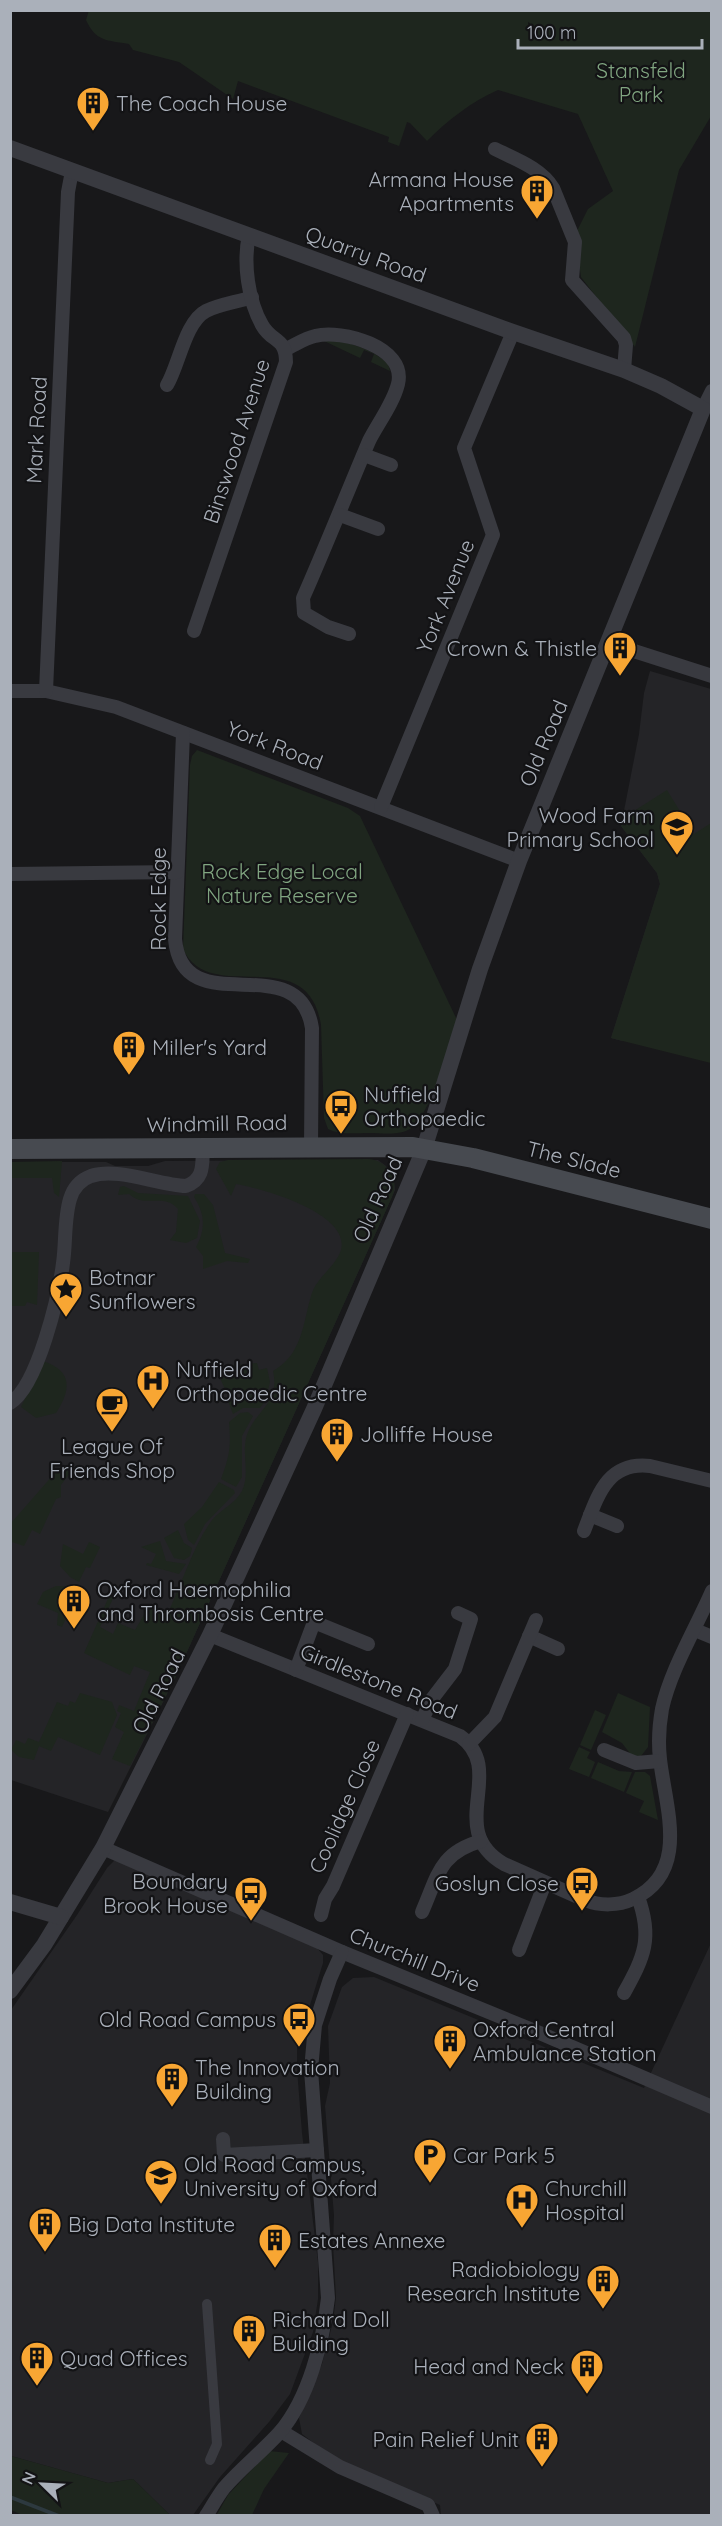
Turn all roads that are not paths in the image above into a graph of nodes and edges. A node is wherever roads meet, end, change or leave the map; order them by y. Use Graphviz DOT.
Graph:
graph roads {
  1 [pos="10,148"];
  2 [pos="495,149"];
  3 [pos="72,171"];
  4 [pos="249,235"];
  5 [pos="252,297"];
  6 [pos="513,332"];
  7 [pos="286,349"];
  8 [pos="624,370"];
  9 [pos="167,385"];
  10 [pos="711,391"];
  11 [pos="703,409"];
  12 [pos="364,455"];
  13 [pos="391,465"];
  14 [pos="340,515"];
  15 [pos="378,529"];
  16 [pos="194,631"];
  17 [pos="349,634"];
  18 [pos="609,643"];
  19 [pos="711,675"];
  20 [pos="10,691"];
  21 [pos="46,691"];
  22 [pos="183,733"];
  23 [pos="381,807"];
  24 [pos="519,861"];
  25 [pos="177,872"];
  26 [pos="10,874"];
  27 [pos="311,1146"];
  28 [pos="202,1147"];
  29 [pos="10,1149"];
  30 [pos="424,1149"];
  31 [pos="711,1219"];
  32 [pos="10,1403"];
  33 [pos="711,1481"];
  34 [pos="590,1515"];
  35 [pos="616,1526"];
  36 [pos="584,1531"];
  37 [pos="711,1591"];
  38 [pos="458,1613"];
  39 [pos="536,1620"];
  40 [pos="695,1630"];
  41 [pos="210,1635"];
  42 [pos="529,1636"];
  43 [pos="711,1637"];
  44 [pos="368,1644"];
  45 [pos="558,1648"];
  46 [pos="296,1670"];
  47 [pos="407,1714"];
  48 [pos="422,1720"];
  49 [pos="469,1744"];
  50 [pos="604,1750"];
  51 [pos="660,1761"];
  52 [pos="481,1841"];
  53 [pos="103,1848"];
  54 [pos="545,1883"];
  55 [pos="638,1897"];
  56 [pos="10,1902"];
  57 [pos="422,1912"];
  58 [pos="321,1914"];
  59 [pos="62,1917"];
  60 [pos="519,1950"];
  61 [pos="342,1952"];
  62 [pos="10,1991"];
  63 [pos="624,1993"];
  64 [pos="711,2107"];
  65 [pos="223,2139"];
  66 [pos="317,2150"];
  67 [pos="207,2304"];
  68 [pos="281,2431"];
  69 [pos="210,2460"];
  70 [pos="206,2516"];
  71 [pos="434,2516"];
  1 -- 3 [label="street, Quarry Road"];
  2 -- 8 [label="street"];
  3 -- 4 [label="street, Quarry Road"];
  3 -- 21 [label="street, Mark Road"];
  4 -- 5 [label="street, Binswood Avenue"];
  4 -- 6 [label="street, Quarry Road"];
  5 -- 7 [label="street, Binswood Avenue"];
  5 -- 9 [label="street"];
  6 -- 8 [label="street, Quarry Road"];
  6 -- 23 [label="street, York Avenue"];
  7 -- 12 [label="street"];
  7 -- 16 [label="street, Binswood Avenue"];
  8 -- 11 [label="street, Quarry Road"];
  10 -- 11 [label="street, Old Road"];
  11 -- 18 [label="street, Old Road"];
  12 -- 13 [label="street"];
  12 -- 14 [label="street"];
  14 -- 15 [label="street"];
  14 -- 17 [label="street"];
  18 -- 19 [label="street"];
  18 -- 24 [label="street, Old Road"];
  20 -- 21 [label="street, York Road"];
  21 -- 22 [label="street, York Road"];
  22 -- 23 [label="street, York Road"];
  22 -- 25 [label="street, Rock Edge"];
  23 -- 24 [label="street, York Road"];
  24 -- 30 [label="street, Old Road"];
  25 -- 26 [label="street"];
  25 -- 27 [label="street, Rock Edge"];
  27 -- 28 [label="main road, Windmill Road"];
  27 -- 30 [label="main road, Windmill Road"];
  28 -- 29 [label="main road, Windmill Road"];
  28 -- 32 [label="street"];
  30 -- 31 [label="main road, The Slade"];
  30 -- 41 [label="street, Old Road"];
  33 -- 34 [label="street"];
  34 -- 35 [label="street"];
  34 -- 36 [label="street"];
  37 -- 40 [label="street"];
  38 -- 48 [label="street"];
  39 -- 42 [label="street"];
  40 -- 43 [label="street"];
  40 -- 51 [label="street"];
  41 -- 46 [label="street, Girdlestone Road"];
  41 -- 53 [label="street, Old Road"];
  42 -- 45 [label="street"];
  42 -- 49 [label="street"];
  44 -- 46 [label="street"];
  46 -- 47 [label="street, Girdlestone Road"];
  47 -- 48 [label="street, Girdlestone Road"];
  47 -- 58 [label="street, Coolidge Close"];
  48 -- 49 [label="street, Girdlestone Road"];
  49 -- 52 [label="street, Girdlestone Road"];
  50 -- 51 [label="street"];
  51 -- 55 [label="street"];
  52 -- 54 [label="street"];
  52 -- 57 [label="street"];
  53 -- 59 [label="street, Old Road"];
  53 -- 61 [label="street, Churchill Drive"];
  54 -- 55 [label="street"];
  54 -- 60 [label="street"];
  55 -- 63 [label="street"];
  56 -- 59 [label="street"];
  59 -- 62 [label="street, Old Road"];
  61 -- 64 [label="street, Churchill Drive"];
  61 -- 66 [label="street"];
  65 -- 66 [label="street"];
  66 -- 68 [label="street"];
  67 -- 69 [label="street"];
  68 -- 70 [label="street"];
  68 -- 71 [label="street"];
}
